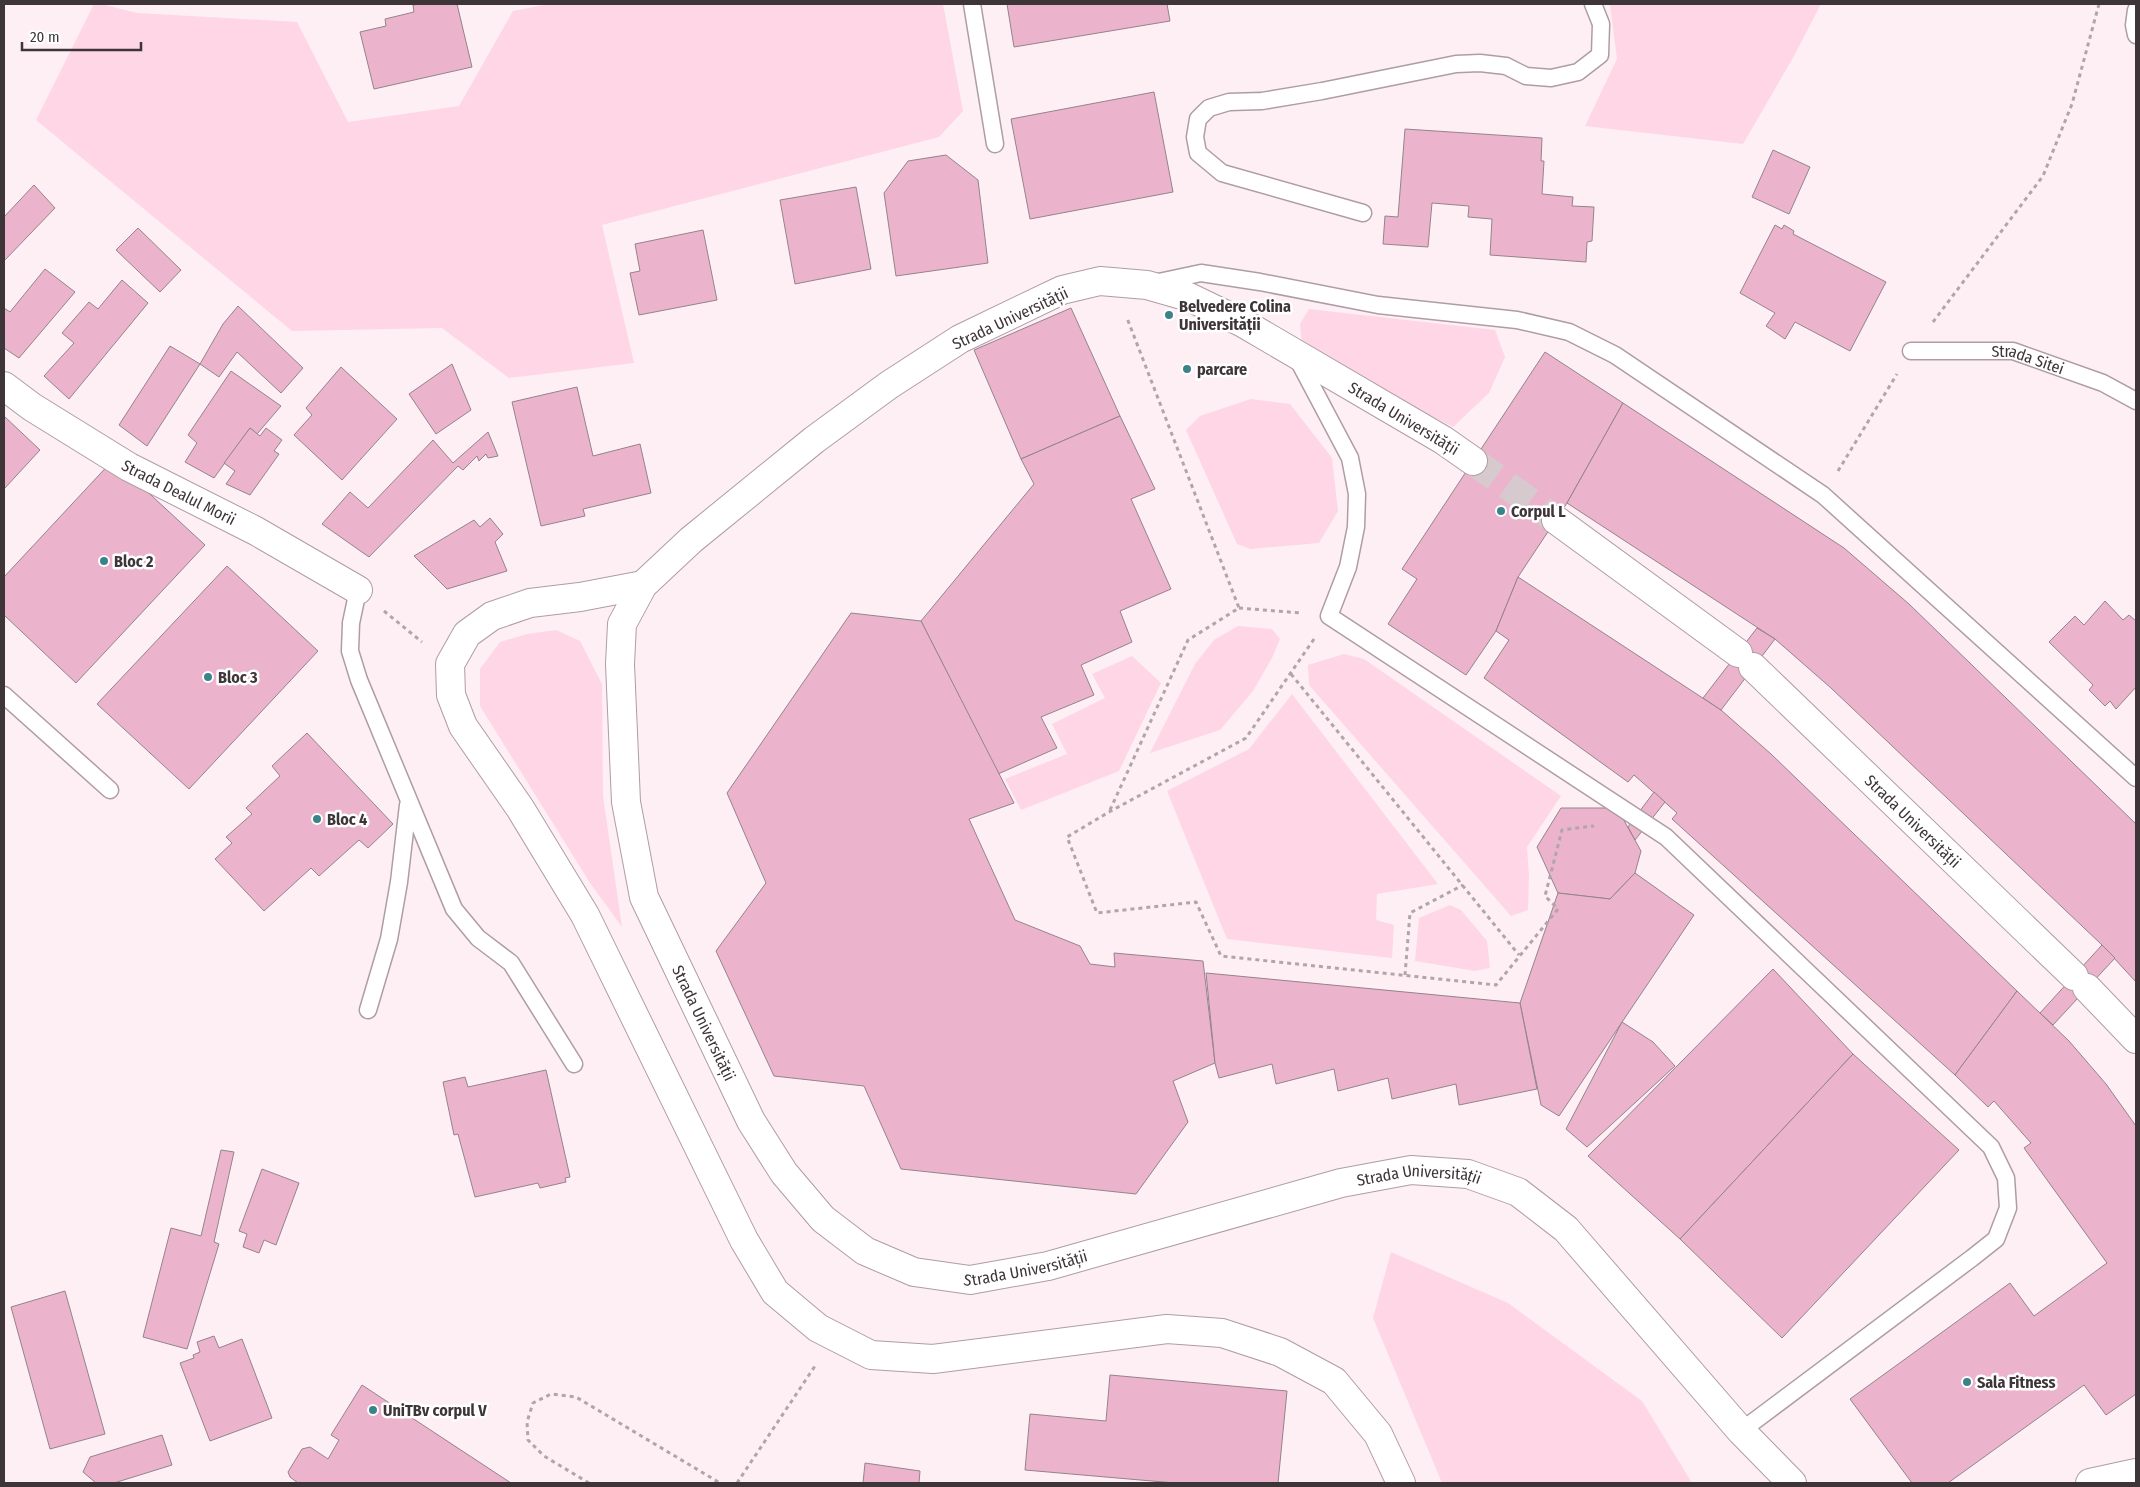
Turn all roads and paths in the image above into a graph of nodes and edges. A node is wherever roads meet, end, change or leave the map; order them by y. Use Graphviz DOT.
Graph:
graph roads {
  1 [pos="972,4"];
  2 [pos="1593,4"];
  3 [pos="2099,4"];
  4 [pos="2136,10"];
  5 [pos="2136,34"];
  6 [pos="995,144"];
  7 [pos="1363,213"];
  8 [pos="1147,285"];
  9 [pos="1125,311"];
  10 [pos="1911,351"];
  11 [pos="1294,354"];
  12 [pos="4,386"];
  13 [pos="2136,401"];
  14 [pos="1473,462"];
  15 [pos="1823,495"];
  16 [pos="1556,520"];
  17 [pos="642,585"];
  18 [pos="358,590"];
  19 [pos="1239,608"];
  20 [pos="1329,616"];
  21 [pos="450,664"];
  22 [pos="1291,674"];
  23 [pos="4,695"];
  24 [pos="2136,778"];
  25 [pos="110,790"];
  26 [pos="408,803"];
  27 [pos="1109,812"];
  28 [pos="1640,820"];
  29 [pos="1463,885"];
  30 [pos="1519,955"];
  31 [pos="1405,976"];
  32 [pos="368,1010"];
  33 [pos="2136,1039"];
  34 [pos="574,1064"];
  35 [pos="834,1336"];
  36 [pos="1741,1431"];
  37 [pos="2136,1473"];
  38 [pos="589,1483"];
  39 [pos="720,1483"];
  40 [pos="737,1483"];
  41 [pos="1401,1483"];
  42 [pos="1792,1483"];
  43 [pos="2090,1483"];
  1 -- 6 [label="lane"];
  2 -- 7 [label="lane"];
  3 -- 10 [label="path"];
  4 -- 5 [label="lane"];
  8 -- 11 [label="street, Strada Universității"];
  8 -- 15 [label="lane"];
  8 -- 17 [label="street, Strada Universității"];
  9 -- 19 [label="path"];
  10 -- 13 [label="lane, Strada Sitei"];
  10 -- 15 [label="path"];
  11 -- 14 [label="street, Strada Universității"];
  11 -- 20 [label="lane"];
  12 -- 18 [label="street, Strada Dealul Morii"];
  15 -- 24 [label="lane"];
  16 -- 33 [label="street, Strada Universității"];
  17 -- 21 [label="street"];
  17 -- 36 [label="street, Strada Universității"];
  18 -- 21 [label="path"];
  18 -- 26 [label="lane"];
  19 -- 20 [label="path"];
  19 -- 27 [label="path"];
  20 -- 22 [label="path"];
  20 -- 28 [label="lane"];
  21 -- 35 [label="street"];
  22 -- 27 [label="path"];
  22 -- 29 [label="path"];
  23 -- 25 [label="lane"];
  26 -- 32 [label="lane"];
  26 -- 34 [label="lane"];
  27 -- 31 [label="path"];
  28 -- 30 [label="path"];
  28 -- 36 [label="lane"];
  29 -- 30 [label="path"];
  29 -- 31 [label="path"];
  30 -- 31 [label="path"];
  35 -- 40 [label="path"];
  35 -- 41 [label="street"];
  36 -- 42 [label="street, Strada Universității"];
  37 -- 43 [label="street"];
  38 -- 39 [label="path"];
}
